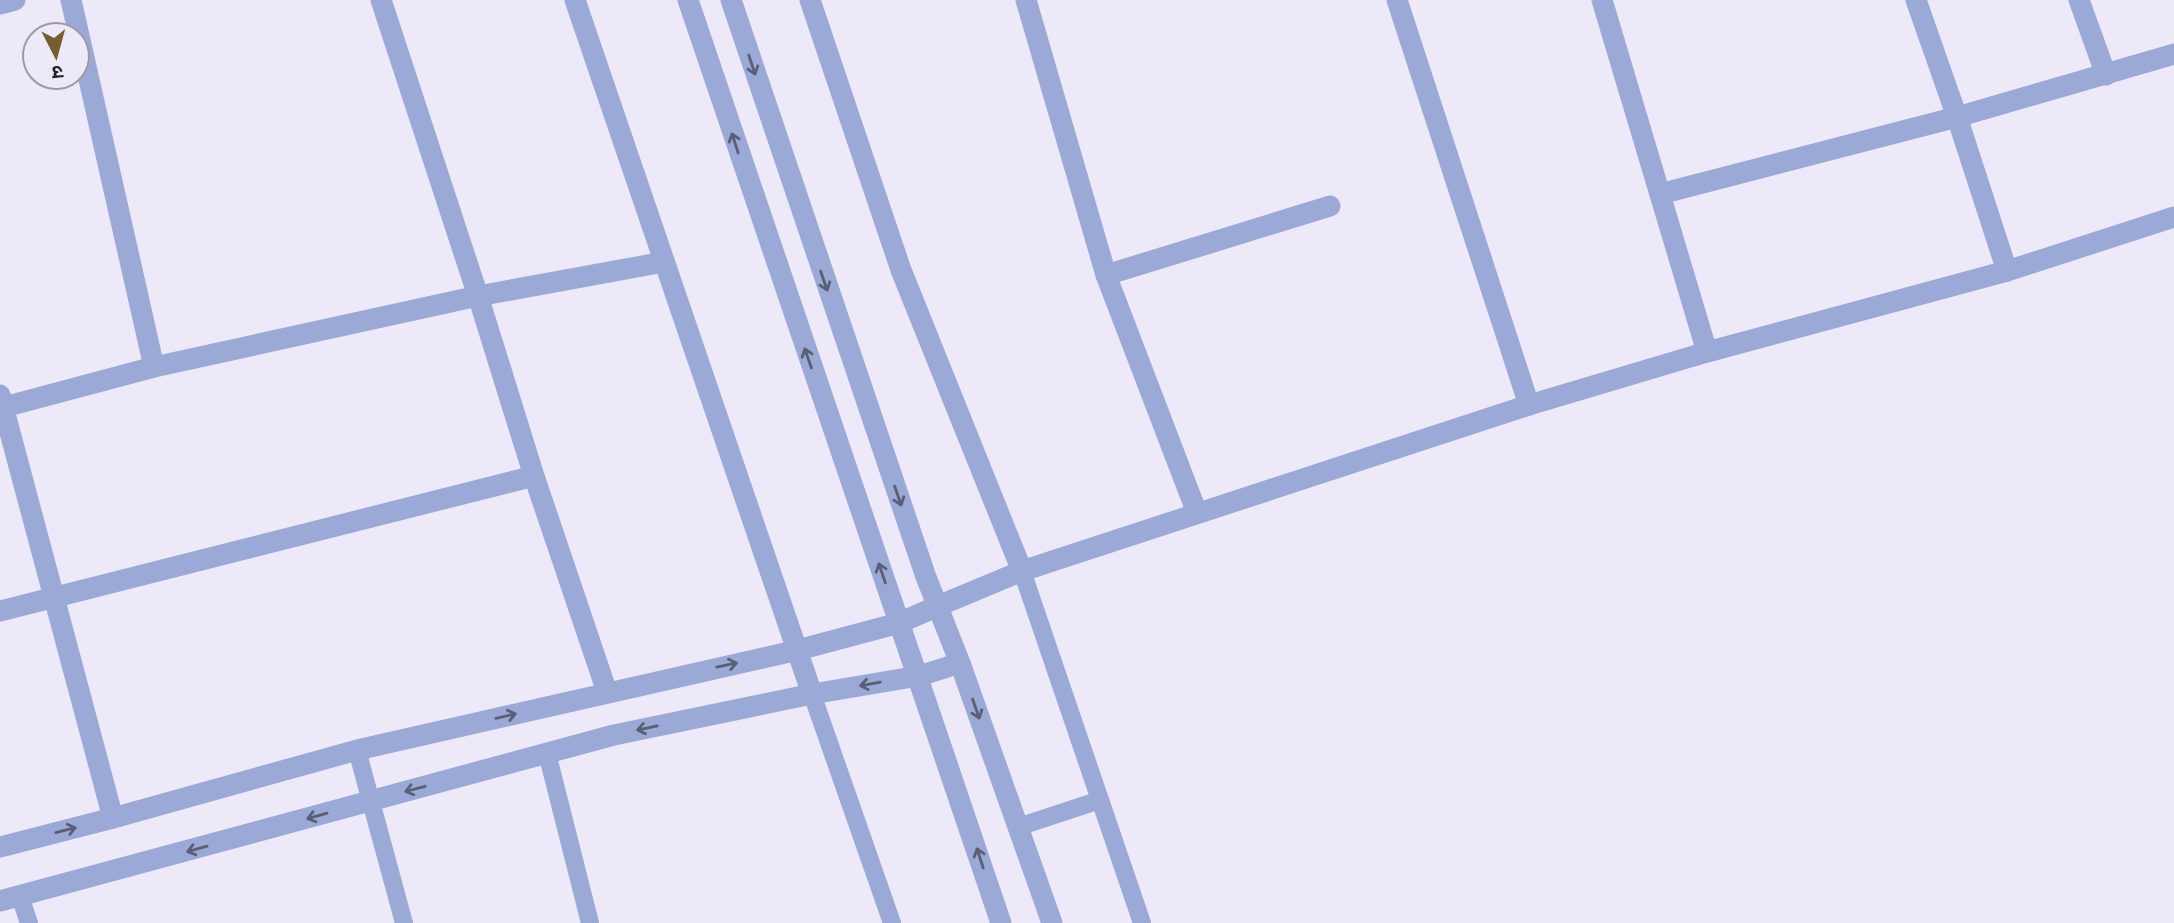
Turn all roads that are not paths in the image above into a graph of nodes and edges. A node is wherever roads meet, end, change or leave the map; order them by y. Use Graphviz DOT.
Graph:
graph roads {
  1 [pos="15,0"];
  2 [pos="71,0"];
  3 [pos="381,0"];
  4 [pos="575,0"];
  5 [pos="688,0"];
  6 [pos="731,0"];
  7 [pos="810,0"];
  8 [pos="1026,0"];
  9 [pos="1397,0"];
  10 [pos="1604,0"];
  11 [pos="1916,0"];
  12 [pos="2079,0"];
  13 [pos="0,4"];
  14 [pos="2174,54"];
  15 [pos="2106,75"];
  16 [pos="1957,117"];
  17 [pos="1660,194"];
  18 [pos="1330,206"];
  19 [pos="2174,217"];
  20 [pos="664,262"];
  21 [pos="2007,271"];
  22 [pos="1106,275"];
  23 [pos="478,296"];
  24 [pos="1707,352"];
  25 [pos="154,367"];
  26 [pos="1,403"];
  27 [pos="1528,405"];
  28 [pos="534,476"];
  29 [pos="1197,513"];
  30 [pos="1022,571"];
  31 [pos="55,599"];
  32 [pos="938,606"];
  33 [pos="0,611"];
  34 [pos="899,623"];
  35 [pos="798,650"];
  36 [pos="960,663"];
  37 [pos="919,676"];
  38 [pos="607,692"];
  39 [pos="813,694"];
  40 [pos="357,750"];
  41 [pos="547,753"];
  42 [pos="1100,800"];
  43 [pos="371,801"];
  44 [pos="113,818"];
  45 [pos="1017,827"];
  46 [pos="0,847"];
  47 [pos="10,899"];
  48 [pos="29,923"];
  49 [pos="404,923"];
  50 [pos="590,923"];
  51 [pos="892,923"];
  52 [pos="1001,923"];
  53 [pos="1052,923"];
  54 [pos="1142,923"];
  1 -- 13 [label="street"];
  2 -- 25 [label="street"];
  3 -- 23 [label="street"];
  4 -- 20 [label="street"];
  34 -- 5 [label="street, one-way"];
  6 -- 32 [label="street, one-way"];
  7 -- 30 [label="street"];
  8 -- 22 [label="street"];
  9 -- 27 [label="street"];
  10 -- 17 [label="street"];
  11 -- 16 [label="street"];
  12 -- 15 [label="street"];
  14 -- 15 [label="street"];
  15 -- 16 [label="street"];
  16 -- 17 [label="street"];
  16 -- 21 [label="street"];
  17 -- 24 [label="street"];
  18 -- 22 [label="street"];
  19 -- 21 [label="street"];
  20 -- 23 [label="street"];
  20 -- 35 [label="street"];
  21 -- 24 [label="street"];
  22 -- 29 [label="street"];
  23 -- 25 [label="street"];
  23 -- 28 [label="street"];
  24 -- 27 [label="street"];
  25 -- 26 [label="street"];
  26 -- 31 [label="street"];
  27 -- 29 [label="street"];
  28 -- 31 [label="street"];
  28 -- 38 [label="street"];
  29 -- 30 [label="street"];
  30 -- 32 [label="street"];
  30 -- 42 [label="lane"];
  31 -- 33 [label="street"];
  31 -- 44 [label="street"];
  32 -- 34 [label="street"];
  32 -- 36 [label="street"];
  34 -- 35 [label="street"];
  34 -- 37 [label="street"];
  38 -- 35 [label="street, one-way"];
  35 -- 39 [label="street"];
  36 -- 37 [label="street"];
  36 -- 45 [label="street, one-way"];
  37 -- 39 [label="street, one-way"];
  52 -- 37 [label="street, one-way"];
  40 -- 38 [label="street, one-way"];
  39 -- 41 [label="street, one-way"];
  39 -- 51 [label="lane"];
  40 -- 43 [label="lane"];
  40 -- 44 [label="street"];
  41 -- 43 [label="street, one-way"];
  41 -- 50 [label="lane"];
  42 -- 45 [label="lane"];
  42 -- 54 [label="lane"];
  43 -- 47 [label="street, one-way"];
  43 -- 49 [label="lane"];
  46 -- 44 [label="street, one-way"];
  45 -- 53 [label="street"];
  47 -- 48 [label="lane"];
}
